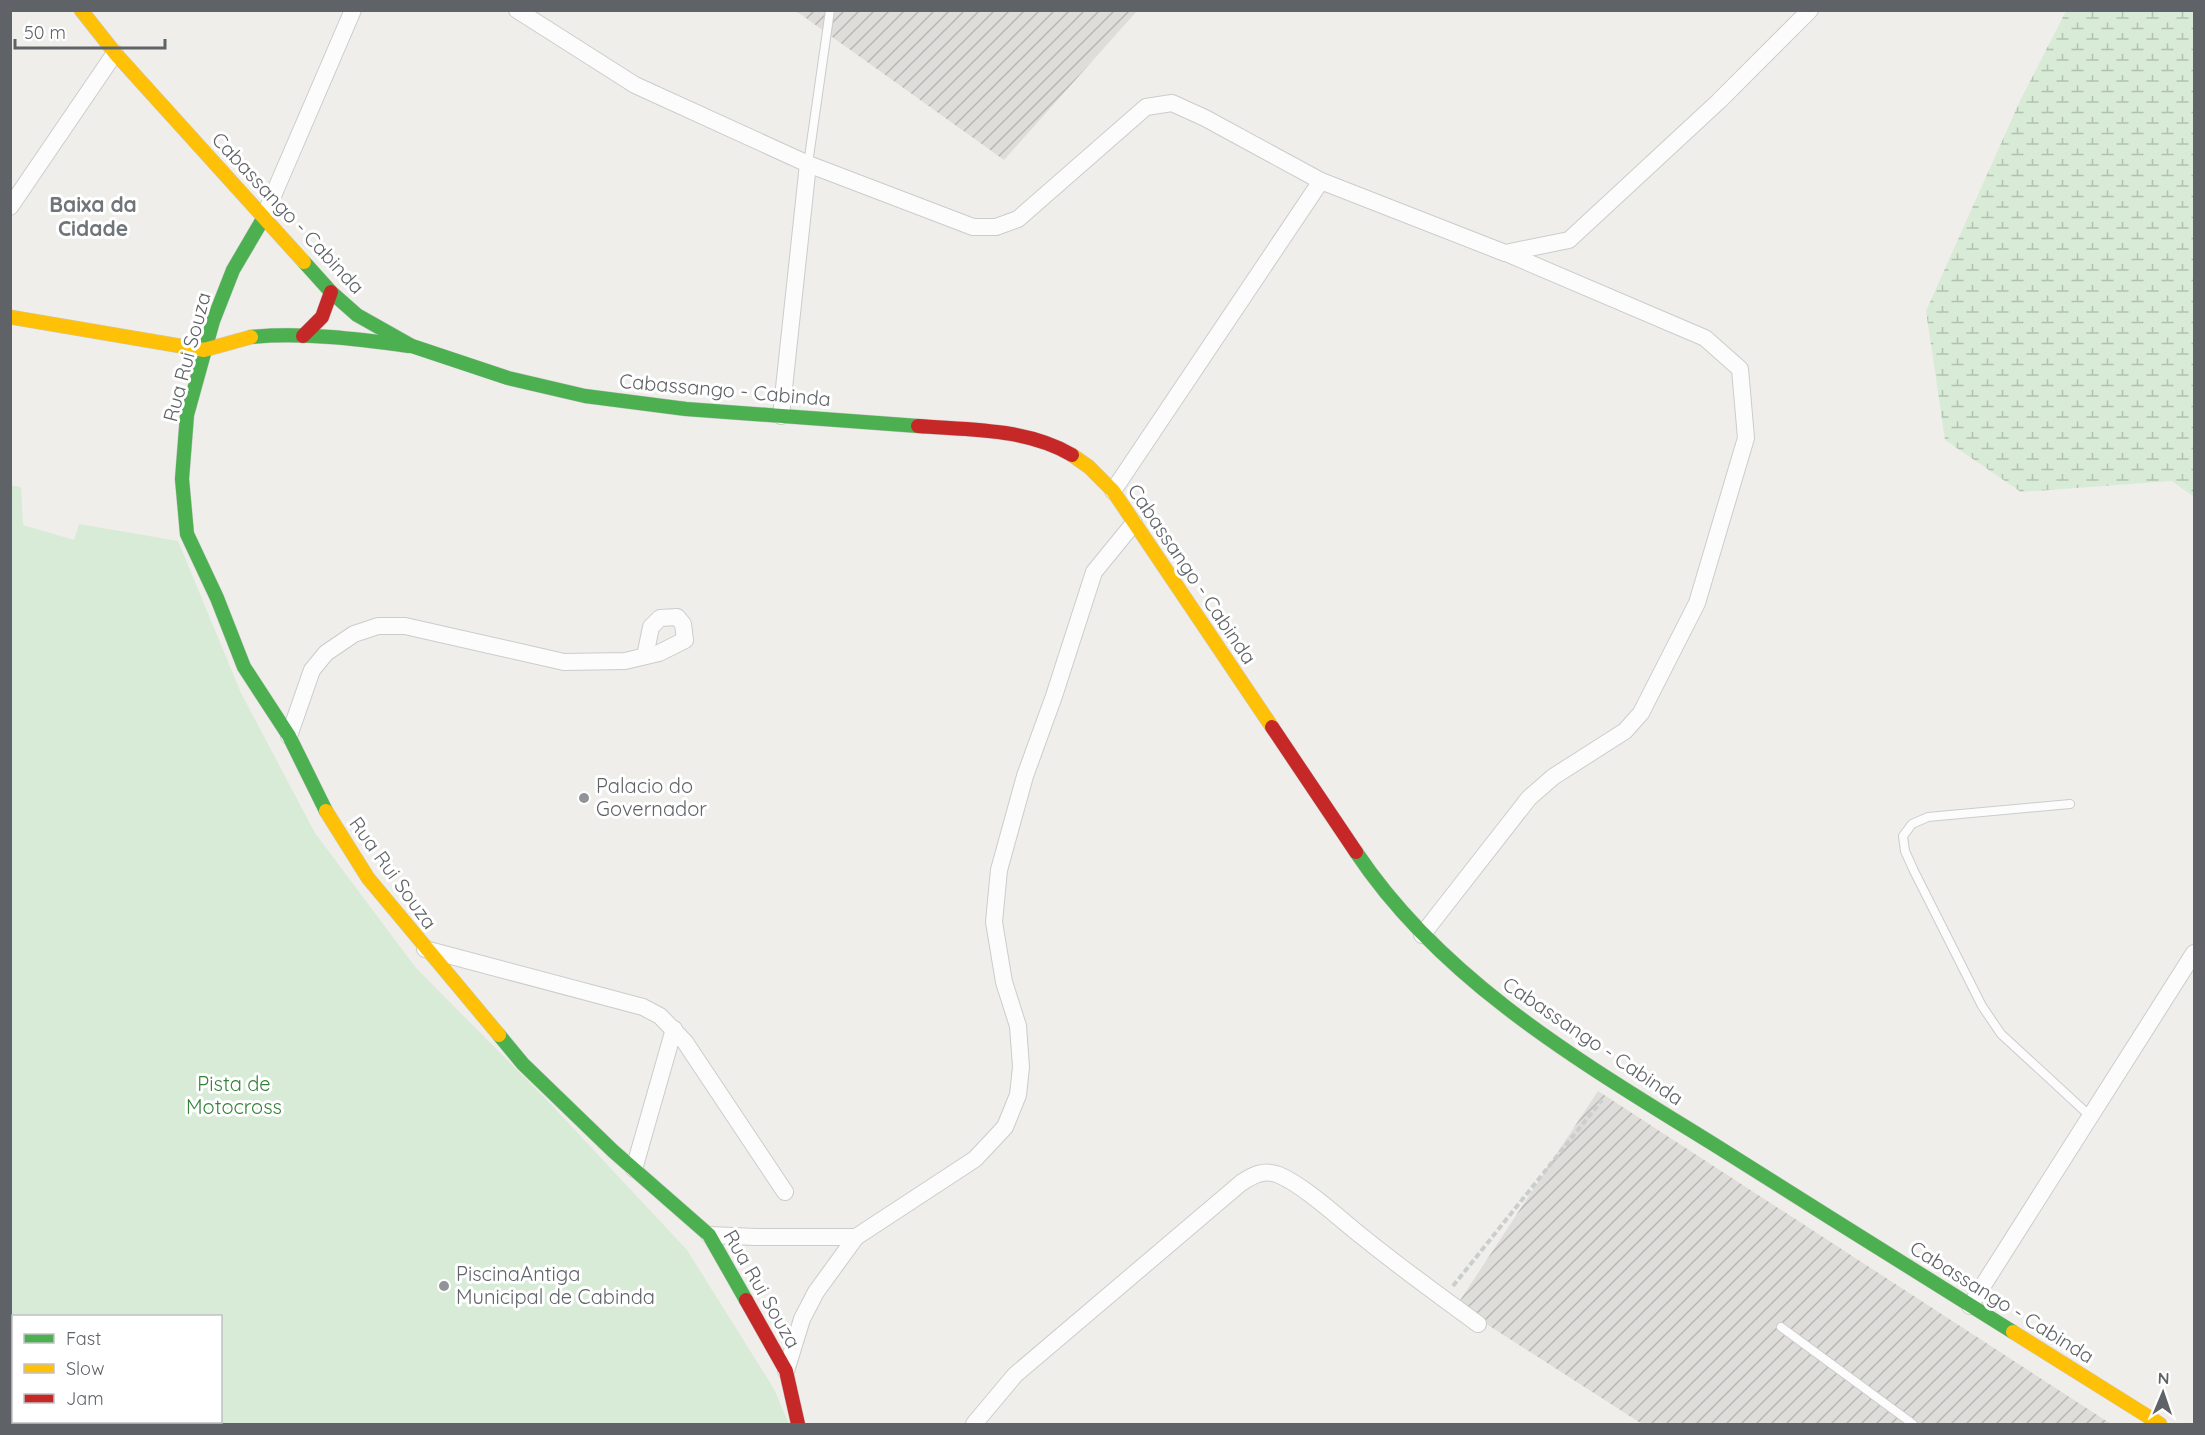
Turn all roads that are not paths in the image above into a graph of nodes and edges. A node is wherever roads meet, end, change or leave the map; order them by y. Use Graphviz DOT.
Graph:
graph roads {
  1 [pos="81,10"];
  2 [pos="353,10"];
  3 [pos="517,10"];
  4 [pos="830,10"];
  5 [pos="1810,10"];
  6 [pos="115,52"];
  7 [pos="808,164"];
  8 [pos="1321,181"];
  9 [pos="10,207"];
  10 [pos="263,219"];
  11 [pos="1505,253"];
  12 [pos="331,292"];
  13 [pos="10,317"];
  14 [pos="303,336"];
  15 [pos="412,346"];
  16 [pos="204,350"];
  17 [pos="781,416"];
  18 [pos="1113,491"];
  19 [pos="1134,523"];
  20 [pos="645,656"];
  21 [pos="289,736"];
  22 [pos="2070,804"];
  23 [pos="1422,935"];
  24 [pos="424,949"];
  25 [pos="2194,953"];
  26 [pos="674,1029"];
  27 [pos="2090,1116"];
  28 [pos="634,1169"];
  29 [pos="785,1192"];
  30 [pos="709,1235"];
  31 [pos="856,1237"];
  32 [pos="1970,1306"];
  33 [pos="1478,1324"];
  34 [pos="1781,1327"];
  35 [pos="786,1371"];
  36 [pos="798,1425"];
  37 [pos="974,1425"];
  38 [pos="1913,1425"];
  39 [pos="2160,1425"];
  1 -- 6 [label="main road, Cabassango - Cabinda"];
  2 -- 10 [label="street"];
  3 -- 7 [label="street"];
  4 -- 7 [label="lane"];
  5 -- 11 [label="street"];
  6 -- 9 [label="street"];
  6 -- 10 [label="main road, Cabassango - Cabinda"];
  7 -- 8 [label="street"];
  7 -- 17 [label="street"];
  8 -- 11 [label="street"];
  8 -- 18 [label="street"];
  10 -- 12 [label="main road, Cabassango - Cabinda"];
  10 -- 16 [label="main road, Rua Rui Souza"];
  11 -- 23 [label="street"];
  12 -- 14 [label="main road"];
  12 -- 15 [label="main road, Cabassango - Cabinda"];
  13 -- 16 [label="main road"];
  14 -- 15 [label="main road"];
  14 -- 16 [label="main road"];
  15 -- 17 [label="main road, Cabassango - Cabinda"];
  16 -- 21 [label="main road, Rua Rui Souza"];
  17 -- 18 [label="main road, Cabassango - Cabinda"];
  18 -- 19 [label="main road, Cabassango - Cabinda"];
  19 -- 23 [label="main road, Cabassango - Cabinda"];
  19 -- 31 [label="street"];
  20 -- 21 [label="street"];
  21 -- 24 [label="main road, Rua Rui Souza"];
  22 -- 27 [label="lane"];
  23 -- 32 [label="main road, Cabassango - Cabinda"];
  24 -- 26 [label="street"];
  24 -- 28 [label="main road, Rua Rui Souza"];
  25 -- 27 [label="street"];
  26 -- 28 [label="street"];
  26 -- 29 [label="street"];
  27 -- 32 [label="street"];
  28 -- 30 [label="main road, Rua Rui Souza"];
  30 -- 31 [label="street"];
  30 -- 35 [label="main road, Rua Rui Souza"];
  31 -- 35 [label="street"];
  32 -- 39 [label="main road, Cabassango - Cabinda"];
  33 -- 37 [label="street"];
  34 -- 38 [label="lane"];
  35 -- 36 [label="main road, Rua Rui Souza"];
}
